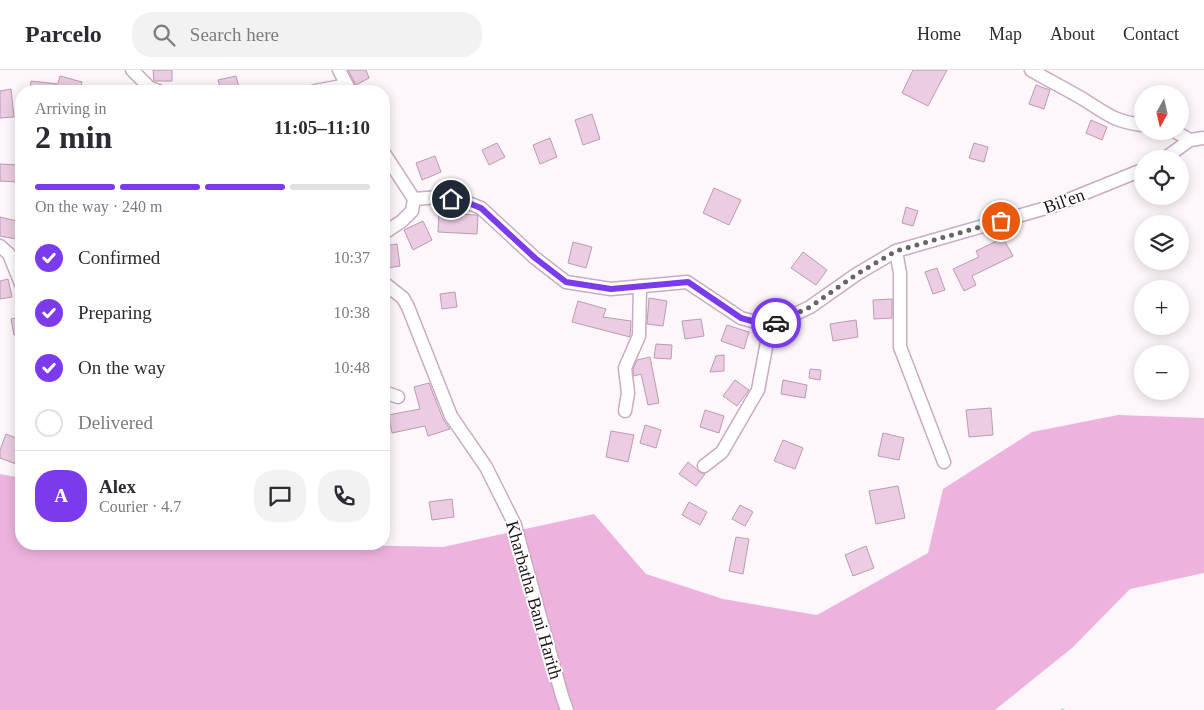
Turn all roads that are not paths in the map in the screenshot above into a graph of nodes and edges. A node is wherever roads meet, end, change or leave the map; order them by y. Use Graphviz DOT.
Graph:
graph roads {
  1 [pos="132,70"];
  2 [pos="339,70"];
  3 [pos="1031,70"];
  4 [pos="147,85"];
  5 [pos="347,85"];
  6 [pos="1134,124"];
  7 [pos="1204,138"];
  8 [pos="1190,140"];
  9 [pos="1176,150"];
  10 [pos="390,162"];
  11 [pos="1134,173"];
  12 [pos="414,199"];
  13 [pos="390,229"];
  14 [pos="0,246"];
  15 [pos="896,251"];
  16 [pos="15,269"];
  17 [pos="640,286"];
  18 [pos="390,290"];
  19 [pos="770,326"];
  20 [pos="390,394"];
  21 [pos="398,397"];
  22 [pos="625,411"];
  23 [pos="944,462"];
  24 [pos="704,466"];
  25 [pos="567,710"];
  1 -- 4 [label="street"];
  2 -- 5 [label="street"];
  3 -- 6 [label="street"];
  7 -- 8 [label="street"];
  8 -- 9 [label="street"];
  10 -- 12 [label="street"];
  11 -- 15 [label="street, Bil'en"];
  12 -- 13 [label="street"];
  12 -- 17 [label="street"];
  14 -- 16 [label="street"];
  15 -- 19 [label="street, Bil'en"];
  15 -- 23 [label="street"];
  17 -- 19 [label="street"];
  17 -- 22 [label="street"];
  18 -- 25 [label="street, Kharbatha Bani Harith"];
  19 -- 24 [label="street"];
  20 -- 21 [label="street"];
}
